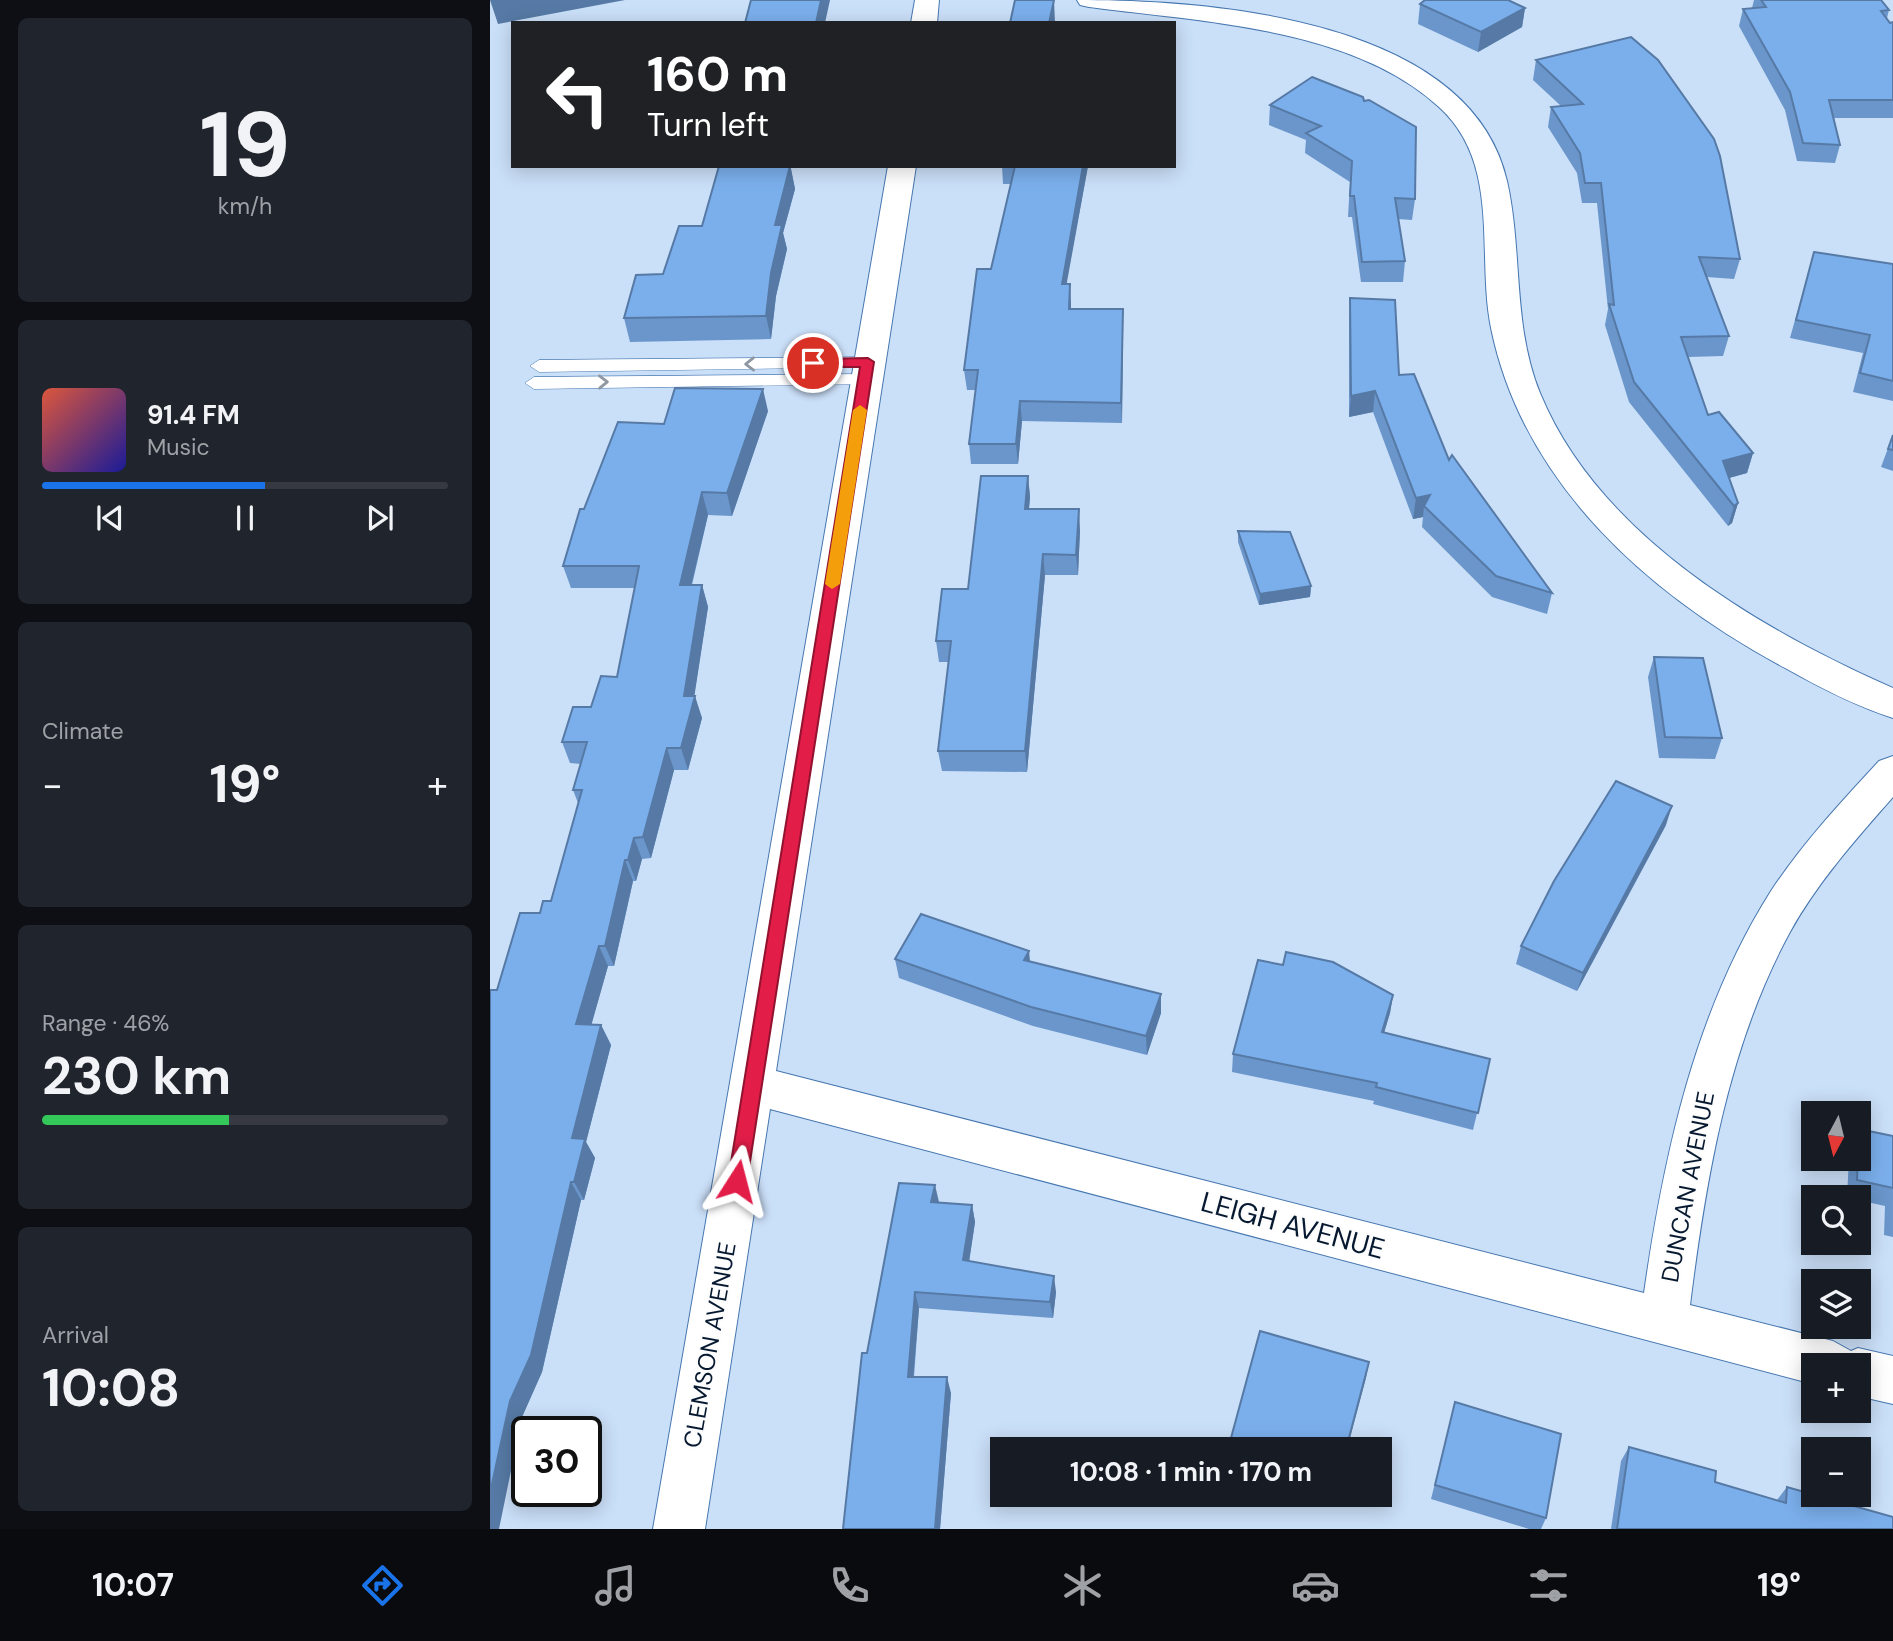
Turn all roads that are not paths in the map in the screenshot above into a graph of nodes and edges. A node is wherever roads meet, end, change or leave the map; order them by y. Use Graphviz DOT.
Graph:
graph roads {
  1 [pos="927,0"];
  2 [pos="1089,0"];
  3 [pos="923,21"];
  4 [pos="902,168"];
  5 [pos="866,371"];
  6 [pos="537,375"];
  7 [pos="1893,704"];
  8 [pos="1893,771"];
  9 [pos="753,1085"];
  10 [pos="1664,1322"];
  11 [pos="1801,1357"];
  12 [pos="1871,1374"];
  13 [pos="1893,1380"];
  14 [pos="679,1529"];
  1 -- 3 [label="street"];
  2 -- 7 [label="street"];
  4 -- 5 [label="street, CLEMSON AVENUE"];
  5 -- 6 [label="lane"];
  5 -- 9 [label="street, CLEMSON AVENUE"];
  8 -- 10 [label="street, DUNCAN AVENUE"];
  9 -- 10 [label="street, LEIGH AVENUE"];
  9 -- 14 [label="street, CLEMSON AVENUE"];
  10 -- 11 [label="street, LEIGH AVENUE"];
  12 -- 13 [label="street"];
}
